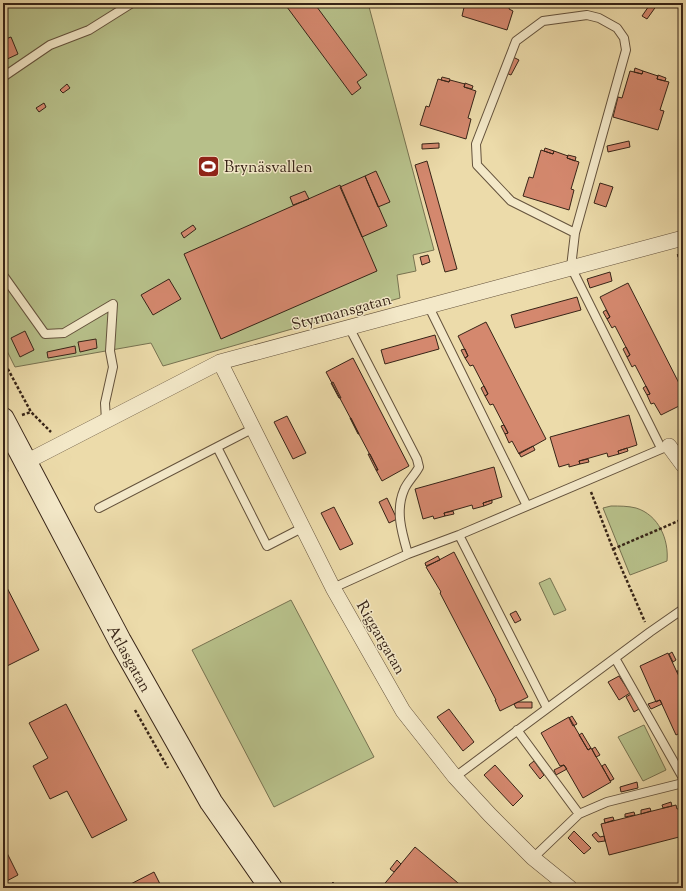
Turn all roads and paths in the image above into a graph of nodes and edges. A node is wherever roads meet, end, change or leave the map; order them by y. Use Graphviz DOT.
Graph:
graph roads {
  1 [pos="132,3"];
  2 [pos="3,77"];
  3 [pos="575,233"];
  4 [pos="679,239"];
  5 [pos="571,267"];
  6 [pos="3,275"];
  7 [pos="683,278"];
  8 [pos="429,307"];
  9 [pos="349,327"];
  10 [pos="3,360"];
  11 [pos="220,362"];
  12 [pos="3,419"];
  13 [pos="106,421"];
  14 [pos="254,428"];
  15 [pos="62,444"];
  16 [pos="216,447"];
  17 [pos="665,447"];
  18 [pos="26,462"];
  19 [pos="683,465"];
  20 [pos="587,481"];
  21 [pos="526,506"];
  22 [pos="99,508"];
  23 [pos="683,519"];
  24 [pos="304,527"];
  25 [pos="459,535"];
  26 [pos="613,548"];
  27 [pos="408,554"];
  28 [pos="334,588"];
  29 [pos="683,609"];
  30 [pos="650,632"];
  31 [pos="615,658"];
  32 [pos="547,708"];
  33 [pos="517,730"];
  34 [pos="455,777"];
  35 [pos="683,778"];
  36 [pos="683,783"];
  37 [pos="579,814"];
  38 [pos="533,858"];
  39 [pos="271,888"];
  40 [pos="570,888"];
  1 -- 2 [label="lane"];
  3 -- 3 [label="lane"];
  3 -- 5 [label="lane"];
  4 -- 5 [label="street, Styrmansgatan"];
  4 -- 7 [label="path"];
  5 -- 8 [label="street, Styrmansgatan"];
  5 -- 17 [label="lane"];
  6 -- 13 [label="lane"];
  8 -- 9 [label="street, Styrmansgatan"];
  8 -- 21 [label="lane"];
  9 -- 11 [label="street, Styrmansgatan"];
  9 -- 27 [label="lane"];
  10 -- 15 [label="path"];
  11 -- 13 [label="street, Styrmansgatan"];
  11 -- 14 [label="street, Riggargatan"];
  12 -- 18 [label="street, Atlasgatan"];
  13 -- 15 [label="street, Styrmansgatan"];
  14 -- 16 [label="lane"];
  14 -- 24 [label="street, Riggargatan"];
  15 -- 18 [label="street, Styrmansgatan"];
  16 -- 22 [label="lane"];
  16 -- 24 [label="lane"];
  17 -- 19 [label="street"];
  17 -- 20 [label="lane"];
  18 -- 39 [label="street, Atlasgatan"];
  20 -- 21 [label="lane"];
  20 -- 26 [label="path"];
  21 -- 25 [label="lane"];
  23 -- 26 [label="path"];
  24 -- 28 [label="street, Riggargatan"];
  25 -- 27 [label="lane"];
  25 -- 32 [label="lane"];
  26 -- 30 [label="path"];
  27 -- 28 [label="lane"];
  28 -- 34 [label="street, Riggargatan"];
  29 -- 30 [label="lane"];
  30 -- 31 [label="lane"];
  31 -- 32 [label="lane"];
  31 -- 35 [label="lane"];
  32 -- 33 [label="lane"];
  33 -- 34 [label="lane"];
  33 -- 37 [label="lane"];
  34 -- 38 [label="street, Riggargatan"];
  36 -- 37 [label="lane"];
  37 -- 38 [label="lane"];
  38 -- 40 [label="street, Riggargatan"];
}
